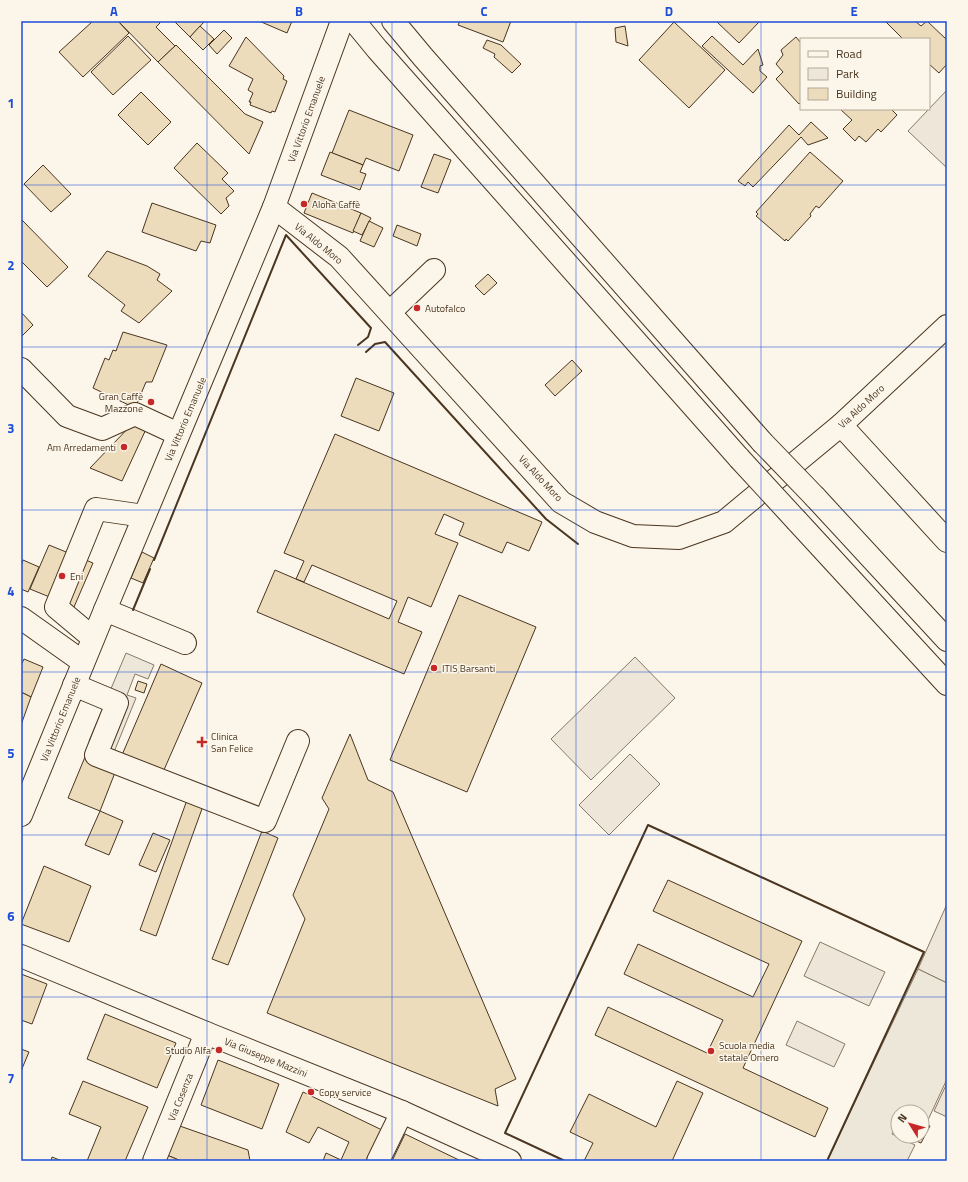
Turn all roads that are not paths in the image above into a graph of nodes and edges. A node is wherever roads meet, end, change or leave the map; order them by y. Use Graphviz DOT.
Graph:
graph roads {
  1 [pos="342,21"];
  2 [pos="354,21"];
  3 [pos="393,21"];
  4 [pos="274,207"];
  5 [pos="434,270"];
  6 [pos="390,312"];
  7 [pos="947,326"];
  8 [pos="21,369"];
  9 [pos="841,425"];
  10 [pos="178,434"];
  11 [pos="144,516"];
  12 [pos="947,541"];
  13 [pos="105,610"];
  14 [pos="21,618"];
  15 [pos="93,638"];
  16 [pos="947,640"];
  17 [pos="185,643"];
  18 [pos="83,662"];
  19 [pos="947,684"];
  20 [pos="74,685"];
  21 [pos="298,741"];
  22 [pos="21,815"];
  23 [pos="21,956"];
  24 [pos="206,1033"];
  25 [pos="402,1112"];
  26 [pos="485,1156"];
  27 [pos="154,1161"];
  28 [pos="378,1161"];
  29 [pos="510,1161"];
  1 -- 4 [label="main road, Via Vittorio Emanuele"];
  2 -- 19 [label="main road, bridge"];
  3 -- 16 [label="main road, bridge"];
  4 -- 6 [label="main road, Via Aldo Moro"];
  4 -- 10 [label="main road, Via Vittorio Emanuele"];
  5 -- 6 [label="main road"];
  6 -- 9 [label="main road, Via Aldo Moro"];
  7 -- 9 [label="main road, Via Aldo Moro"];
  8 -- 10 [label="main road"];
  9 -- 12 [label="main road"];
  10 -- 11 [label="main road, Via Vittorio Emanuele"];
  11 -- 13 [label="main road, Via Vittorio Emanuele"];
  11 -- 15 [label="main road"];
  13 -- 15 [label="main road, Via Vittorio Emanuele"];
  13 -- 17 [label="main road"];
  14 -- 18 [label="main road"];
  15 -- 18 [label="main road, Via Vittorio Emanuele"];
  18 -- 20 [label="main road, Via Vittorio Emanuele"];
  20 -- 21 [label="main road"];
  20 -- 22 [label="main road, Via Vittorio Emanuele"];
  23 -- 24 [label="main road, Via Giuseppe Mazzini"];
  24 -- 25 [label="main road, Via Giuseppe Mazzini"];
  24 -- 27 [label="main road, Via Cosenza"];
  25 -- 26 [label="main road, Via Giuseppe Mazzini"];
  25 -- 28 [label="main road"];
  26 -- 29 [label="main road, Via Giuseppe Mazzini"];
}
